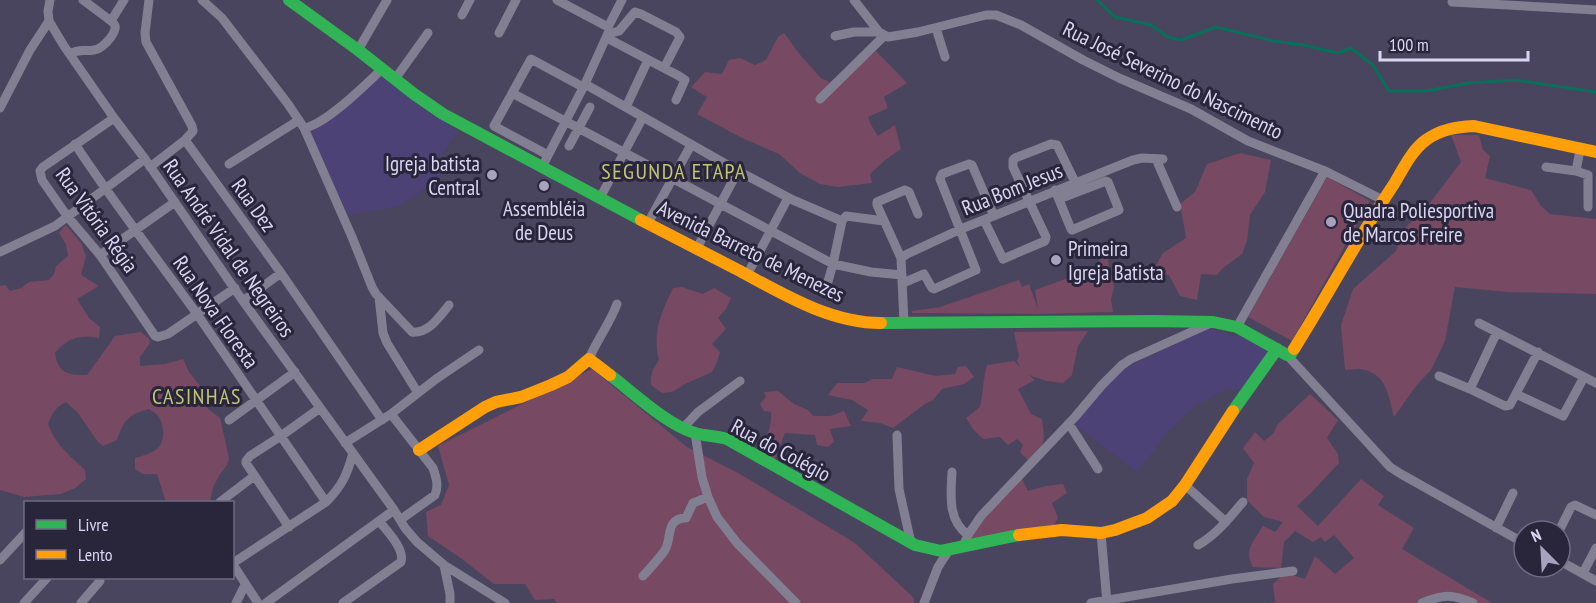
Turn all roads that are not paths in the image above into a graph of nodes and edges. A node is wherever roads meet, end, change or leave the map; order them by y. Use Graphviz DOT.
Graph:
graph roads {
  1 [pos="50,0"];
  2 [pos="83,0"];
  3 [pos="124,0"];
  4 [pos="149,0"];
  5 [pos="202,0"];
  6 [pos="289,0"];
  7 [pos="387,0"];
  8 [pos="470,0"];
  9 [pos="516,0"];
  10 [pos="557,0"];
  11 [pos="622,0"];
  12 [pos="854,0"];
  13 [pos="568,2"];
  14 [pos="1452,2"];
  15 [pos="1596,10"];
  16 [pos="462,15"];
  17 [pos="49,21"];
  18 [pos="111,21"];
  19 [pos="936,28"];
  20 [pos="428,33"];
  21 [pos="499,33"];
  22 [pos="608,33"];
  23 [pos="882,34"];
  24 [pos="835,36"];
  25 [pos="358,50"];
  26 [pos="70,54"];
  27 [pos="945,57"];
  28 [pos="648,60"];
  29 [pos="664,68"];
  30 [pos="382,69"];
  31 [pos="395,79"];
  32 [pos="584,86"];
  33 [pos="512,93"];
  34 [pos="820,99"];
  35 [pos="676,100"];
  36 [pos="590,107"];
  37 [pos="626,107"];
  38 [pos="0,108"];
  39 [pos="643,117"];
  40 [pos="114,118"];
  41 [pos="565,121"];
  42 [pos="301,124"];
  43 [pos="579,128"];
  44 [pos="185,140"];
  45 [pos="75,144"];
  46 [pos="692,144"];
  47 [pos="569,146"];
  48 [pos="1580,150"];
  49 [pos="625,152"];
  50 [pos="1596,152"];
  51 [pos="545,161"];
  52 [pos="147,163"];
  53 [pos="229,164"];
  54 [pos="1546,167"];
  55 [pos="738,171"];
  56 [pos="1325,171"];
  57 [pos="1576,171"];
  58 [pos="1592,175"];
  59 [pos="673,178"];
  60 [pos="1075,182"];
  61 [pos="104,188"];
  62 [pos="1057,195"];
  63 [pos="600,198"];
  64 [pos="788,198"];
  65 [pos="1383,200"];
  66 [pos="174,202"];
  67 [pos="1028,202"];
  68 [pos="721,204"];
  69 [pos="1176,207"];
  70 [pos="1588,207"];
  71 [pos="918,214"];
  72 [pos="67,216"];
  73 [pos="994,216"];
  74 [pos="984,220"];
  75 [pos="842,221"];
  76 [pos="884,221"];
  77 [pos="648,223"];
  78 [pos="961,229"];
  79 [pos="136,230"];
  80 [pos="771,230"];
  81 [pos="697,248"];
  82 [pos="0,252"];
  83 [pos="100,255"];
  84 [pos="901,258"];
  85 [pos="833,264"];
  86 [pos="281,273"];
  87 [pos="747,275"];
  88 [pos="903,279"];
  89 [pos="235,288"];
  90 [pos="825,291"];
  91 [pos="379,297"];
  92 [pos="243,301"];
  93 [pos="618,304"];
  94 [pos="449,305"];
  95 [pos="197,315"];
  96 [pos="1213,322"];
  97 [pos="904,323"];
  98 [pos="1479,323"];
  99 [pos="1237,327"];
  100 [pos="1497,332"];
  101 [pos="479,350"];
  102 [pos="1282,352"];
  103 [pos="1538,352"];
  104 [pos="590,359"];
  105 [pos="295,372"];
  106 [pos="1439,376"];
  107 [pos="1584,377"];
  108 [pos="740,381"];
  109 [pos="1596,383"];
  110 [pos="1470,389"];
  111 [pos="418,393"];
  112 [pos="1516,394"];
  113 [pos="255,400"];
  114 [pos="320,408"];
  115 [pos="391,414"];
  116 [pos="229,420"];
  117 [pos="382,420"];
  118 [pos="1069,424"];
  119 [pos="689,431"];
  120 [pos="897,435"];
  121 [pos="281,436"];
  122 [pos="345,443"];
  123 [pos="419,450"];
  124 [pos="353,453"];
  125 [pos="1098,469"];
  126 [pos="952,472"];
  127 [pos="254,476"];
  128 [pos="1185,485"];
  129 [pos="1513,493"];
  130 [pos="708,497"];
  131 [pos="221,501"];
  132 [pos="326,502"];
  133 [pos="1243,502"];
  134 [pos="394,510"];
  135 [pos="1596,515"];
  136 [pos="1565,519"];
  137 [pos="400,520"];
  138 [pos="379,521"];
  139 [pos="1226,522"];
  140 [pos="289,527"];
  141 [pos="1496,528"];
  142 [pos="1101,532"];
  143 [pos="24,534"];
  144 [pos="968,535"];
  145 [pos="1512,537"];
  146 [pos="911,543"];
  147 [pos="1198,545"];
  148 [pos="963,546"];
  149 [pos="1596,548"];
  150 [pos="949,550"];
  151 [pos="0,560"];
  152 [pos="234,562"];
  153 [pos="234,565"];
  154 [pos="444,565"];
  155 [pos="1572,567"];
  156 [pos="1293,571"];
  157 [pos="1583,573"];
  158 [pos="644,576"];
  159 [pos="46,579"];
  160 [pos="1596,580"];
  161 [pos="100,581"];
  162 [pos="246,585"];
  163 [pos="1107,602"];
  164 [pos="24,603"];
  165 [pos="81,603"];
  166 [pos="236,603"];
  167 [pos="258,603"];
  168 [pos="266,603"];
  169 [pos="343,603"];
  170 [pos="450,603"];
  171 [pos="505,603"];
  172 [pos="796,603"];
  173 [pos="924,603"];
  174 [pos="1091,603"];
  175 [pos="1422,603"];
  176 [pos="1473,603"];
  1 -- 17 [label="street"];
  2 -- 18 [label="street"];
  3 -- 18 [label="street"];
  4 -- 44 [label="street"];
  5 -- 42 [label="street"];
  6 -- 25 [label="main road, Avenida Barreto de Menezes"];
  7 -- 25 [label="street"];
  8 -- 16 [label="street"];
  9 -- 21 [label="street"];
  10 -- 13 [label="street"];
  11 -- 22 [label="street"];
  12 -- 23 [label="street"];
  13 -- 22 [label="street"];
  14 -- 15 [label="street"];
  17 -- 26 [label="street, Rua André Vidal de Negreiros"];
  17 -- 38 [label="street"];
  18 -- 26 [label="street"];
  19 -- 23 [label="street, Rua José Severino do Nascimento"];
  19 -- 27 [label="street"];
  19 -- 56 [label="street, Rua José Severino do Nascimento"];
  20 -- 31 [label="street"];
  22 -- 28 [label="street"];
  22 -- 29 [label="street"];
  22 -- 32 [label="street"];
  23 -- 24 [label="street, Rua José Severino do Nascimento"];
  23 -- 34 [label="street"];
  25 -- 30 [label="main road, Avenida Barreto de Menezes"];
  26 -- 40 [label="street, Rua André Vidal de Negreiros"];
  28 -- 29 [label="street"];
  28 -- 37 [label="street"];
  29 -- 35 [label="street"];
  30 -- 31 [label="main road, Avenida Barreto de Menezes"];
  30 -- 42 [label="street"];
  31 -- 51 [label="main road, Avenida Barreto de Menezes"];
  32 -- 33 [label="street"];
  32 -- 37 [label="street"];
  32 -- 41 [label="street"];
  33 -- 41 [label="street"];
  33 -- 51 [label="street"];
  36 -- 43 [label="street"];
  37 -- 39 [label="street"];
  39 -- 46 [label="street"];
  39 -- 49 [label="street"];
  40 -- 45 [label="street, Rua Vitória Régia"];
  40 -- 52 [label="street, Rua André Vidal de Negreiros"];
  41 -- 43 [label="street"];
  41 -- 51 [label="street"];
  42 -- 53 [label="street"];
  42 -- 91 [label="street"];
  43 -- 47 [label="street"];
  43 -- 49 [label="street"];
  44 -- 52 [label="street"];
  44 -- 86 [label="street, Rua Dez"];
  45 -- 61 [label="street, Rua Nova Floresta"];
  45 -- 72 [label="street, Rua Vitória Régia"];
  46 -- 55 [label="street"];
  46 -- 59 [label="street"];
  48 -- 50 [label="main road, Rua do Colégio"];
  48 -- 57 [label="street"];
  48 -- 65 [label="main road, Rua do Colégio"];
  49 -- 59 [label="street"];
  49 -- 63 [label="street"];
  51 -- 63 [label="main road, Avenida Barreto de Menezes"];
  52 -- 61 [label="street"];
  52 -- 66 [label="street, Rua André Vidal de Negreiros"];
  54 -- 57 [label="street"];
  55 -- 64 [label="street"];
  55 -- 68 [label="street"];
  56 -- 65 [label="street, Rua José Severino do Nascimento"];
  56 -- 99 [label="street"];
  57 -- 58 [label="street"];
  58 -- 70 [label="street"];
  59 -- 68 [label="street"];
  59 -- 77 [label="street"];
  60 -- 62 [label="street, Rua Bom Jesus"];
  60 -- 67 [label="street"];
  60 -- 69 [label="street, Rua Bom Jesus"];
  61 -- 72 [label="street"];
  61 -- 79 [label="street, Rua Nova Floresta"];
  62 -- 62 [label="street"];
  62 -- 67 [label="street, Rua Bom Jesus"];
  63 -- 77 [label="main road, Avenida Barreto de Menezes"];
  64 -- 75 [label="street"];
  64 -- 80 [label="street"];
  65 -- 102 [label="main road, Rua do Colégio"];
  66 -- 79 [label="street"];
  66 -- 89 [label="street, Rua André Vidal de Negreiros"];
  67 -- 73 [label="street, Rua Bom Jesus"];
  67 -- 74 [label="street"];
  68 -- 80 [label="street"];
  68 -- 81 [label="street"];
  71 -- 76 [label="street"];
  72 -- 82 [label="street"];
  72 -- 83 [label="street, Rua Vitória Régia"];
  73 -- 74 [label="street, Rua Bom Jesus"];
  73 -- 78 [label="street"];
  74 -- 78 [label="street, Rua Bom Jesus"];
  75 -- 76 [label="street"];
  75 -- 85 [label="street"];
  76 -- 84 [label="street"];
  77 -- 81 [label="main road, Avenida Barreto de Menezes"];
  78 -- 84 [label="street, Rua Bom Jesus"];
  78 -- 88 [label="street"];
  79 -- 83 [label="street"];
  79 -- 95 [label="street, Rua Nova Floresta"];
  80 -- 85 [label="street"];
  80 -- 87 [label="street"];
  81 -- 87 [label="main road, Avenida Barreto de Menezes"];
  83 -- 95 [label="street, Rua Vitória Régia"];
  84 -- 88 [label="street"];
  85 -- 88 [label="street"];
  85 -- 90 [label="street"];
  86 -- 92 [label="street"];
  86 -- 117 [label="street, Rua Dez"];
  87 -- 97 [label="main road, Avenida Barreto de Menezes"];
  88 -- 97 [label="street"];
  89 -- 92 [label="street, Rua André Vidal de Negreiros"];
  89 -- 95 [label="street"];
  91 -- 94 [label="street"];
  91 -- 111 [label="street"];
  92 -- 105 [label="street, Rua André Vidal de Negreiros"];
  93 -- 104 [label="street"];
  95 -- 113 [label="street, Rua Nova Floresta"];
  96 -- 97 [label="main road, Avenida Barreto de Menezes"];
  96 -- 99 [label="main road, Avenida Barreto de Menezes"];
  96 -- 118 [label="street"];
  98 -- 100 [label="street"];
  99 -- 102 [label="main road, Avenida Barreto de Menezes"];
  100 -- 103 [label="street"];
  100 -- 110 [label="street"];
  101 -- 111 [label="street"];
  102 -- 128 [label="main road, Rua do Colégio"];
  102 -- 141 [label="street"];
  103 -- 107 [label="street"];
  103 -- 112 [label="street"];
  104 -- 119 [label="main road, Rua do Colégio"];
  104 -- 123 [label="main road"];
  105 -- 113 [label="street"];
  105 -- 114 [label="street, Rua André Vidal de Negreiros"];
  106 -- 110 [label="street"];
  107 -- 109 [label="street"];
  107 -- 112 [label="street"];
  108 -- 119 [label="street"];
  110 -- 112 [label="street"];
  111 -- 115 [label="street"];
  113 -- 116 [label="street"];
  113 -- 121 [label="street, Rua Nova Floresta"];
  114 -- 121 [label="street"];
  114 -- 122 [label="street, Rua André Vidal de Negreiros"];
  115 -- 117 [label="street"];
  115 -- 123 [label="street"];
  117 -- 122 [label="street"];
  118 -- 125 [label="street"];
  118 -- 144 [label="street"];
  119 -- 130 [label="street"];
  119 -- 146 [label="main road, Rua do Colégio"];
  120 -- 146 [label="street"];
  121 -- 127 [label="street"];
  121 -- 132 [label="street, Rua Nova Floresta"];
  122 -- 124 [label="street, Rua André Vidal de Negreiros"];
  123 -- 137 [label="street"];
  124 -- 132 [label="street"];
  124 -- 134 [label="street, Rua André Vidal de Negreiros"];
  126 -- 144 [label="street"];
  127 -- 131 [label="street"];
  127 -- 140 [label="street"];
  128 -- 139 [label="street"];
  128 -- 142 [label="main road, Rua do Colégio"];
  129 -- 141 [label="street"];
  130 -- 158 [label="street"];
  130 -- 172 [label="street"];
  132 -- 140 [label="street"];
  133 -- 139 [label="street"];
  134 -- 137 [label="street, Rua André Vidal de Negreiros"];
  134 -- 138 [label="street"];
  135 -- 136 [label="street"];
  137 -- 154 [label="street, Rua André Vidal de Negreiros"];
  138 -- 168 [label="street"];
  138 -- 169 [label="street"];
  139 -- 147 [label="street"];
  140 -- 152 [label="street"];
  141 -- 145 [label="street"];
  142 -- 148 [label="main road, Rua do Colégio"];
  142 -- 163 [label="street"];
  143 -- 151 [label="street"];
  144 -- 148 [label="street"];
  146 -- 150 [label="main road, Rua do Colégio"];
  148 -- 150 [label="main road, Rua do Colégio"];
  149 -- 157 [label="street"];
  150 -- 173 [label="street"];
  153 -- 162 [label="street"];
  154 -- 170 [label="street"];
  154 -- 171 [label="street, Rua André Vidal de Negreiros"];
  155 -- 157 [label="street"];
  156 -- 163 [label="street"];
  157 -- 160 [label="street"];
  159 -- 164 [label="street"];
  161 -- 165 [label="street"];
  162 -- 166 [label="street"];
  162 -- 167 [label="street"];
  163 -- 174 [label="street"];
  175 -- 176 [label="street"];
}
